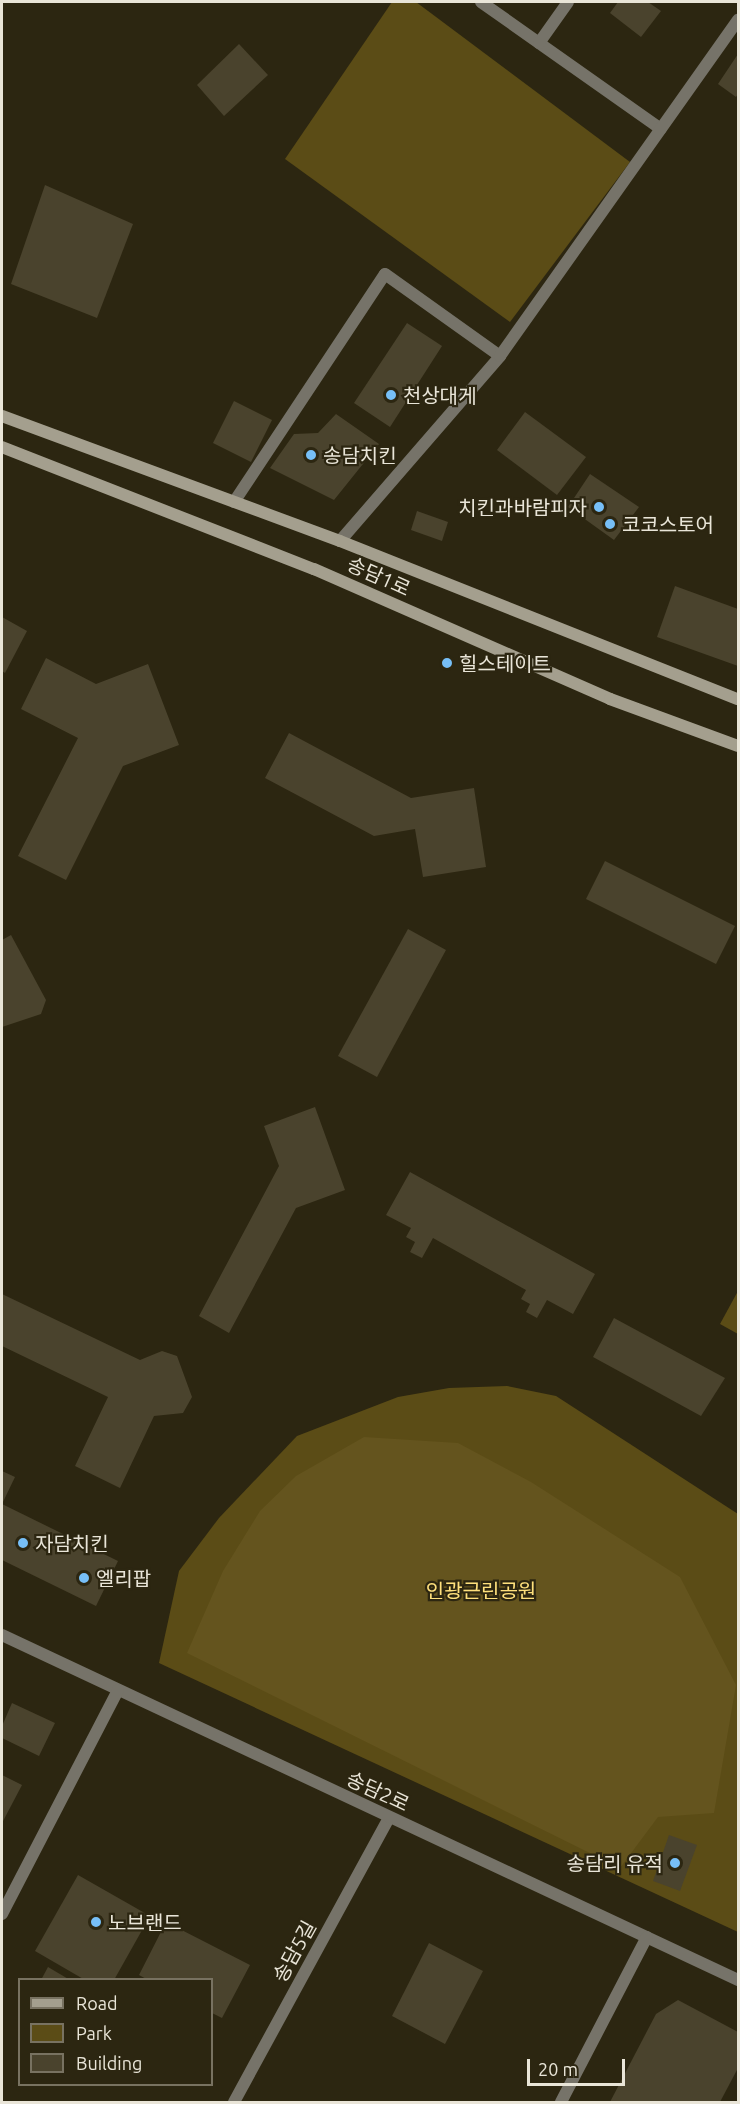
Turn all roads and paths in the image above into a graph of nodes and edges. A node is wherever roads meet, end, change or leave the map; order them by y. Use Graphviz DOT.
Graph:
graph roads {
  1 [pos="481,2"];
  2 [pos="568,2"];
  3 [pos="738,20"];
  4 [pos="539,43"];
  5 [pos="661,129"];
  6 [pos="500,356"];
  7 [pos="2,416"];
  8 [pos="2,447"];
  9 [pos="234,502"];
  10 [pos="340,541"];
  11 [pos="738,699"];
  12 [pos="738,746"];
  13 [pos="2,1635"];
  14 [pos="118,1690"];
  15 [pos="389,1818"];
  16 [pos="2,1914"];
  17 [pos="647,1937"];
  18 [pos="738,1980"];
  19 [pos="234,2103"];
  20 [pos="561,2103"];
  1 -- 4 [label="street"];
  2 -- 4 [label="street"];
  3 -- 5 [label="street"];
  4 -- 5 [label="street"];
  5 -- 6 [label="street"];
  6 -- 9 [label="street"];
  6 -- 10 [label="street"];
  7 -- 9 [label="main road, 송담1로"];
  8 -- 12 [label="main road, 송담1로"];
  9 -- 10 [label="main road, 송담1로"];
  10 -- 11 [label="main road, 송담1로"];
  13 -- 14 [label="street, 송담2로"];
  14 -- 15 [label="street, 송담2로"];
  14 -- 16 [label="street"];
  15 -- 17 [label="street, 송담2로"];
  15 -- 19 [label="street, 송담5길"];
  17 -- 18 [label="street, 송담2로"];
  17 -- 20 [label="street"];
}
